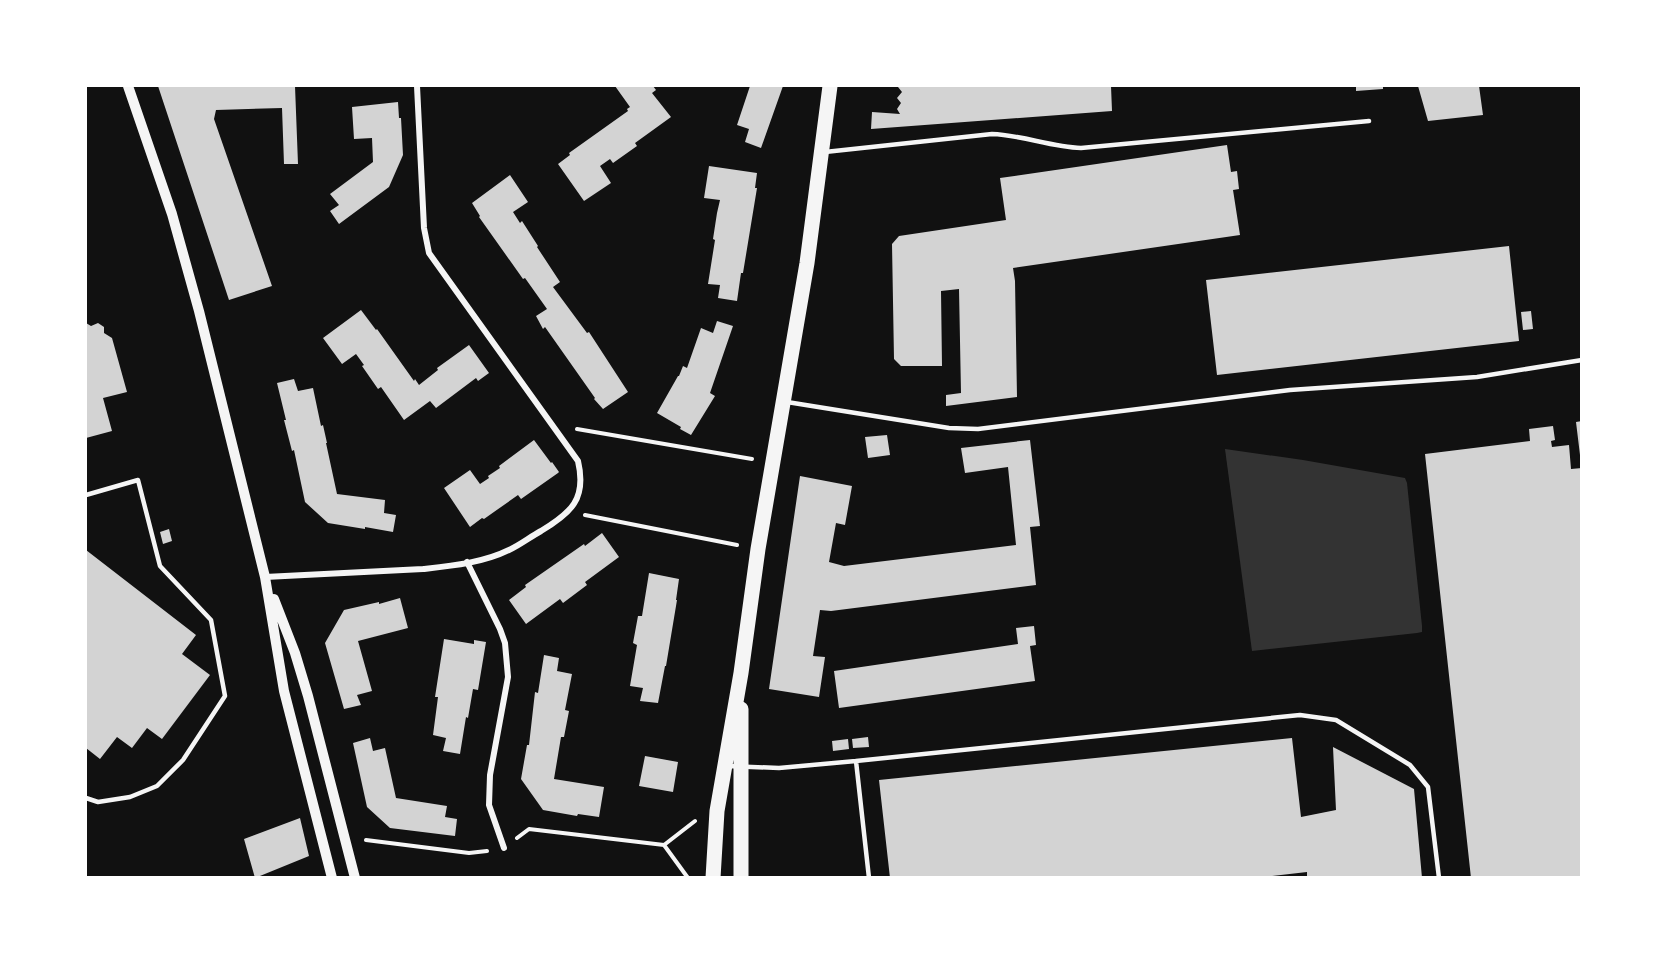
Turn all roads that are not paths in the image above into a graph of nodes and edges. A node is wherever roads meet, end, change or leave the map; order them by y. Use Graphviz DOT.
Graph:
graph roads {
  1 [pos="128,86"];
  2 [pos="417,86"];
  3 [pos="830,86"];
  4 [pos="1369,122"];
  5 [pos="822,152"];
  6 [pos="1581,360"];
  7 [pos="783,401"];
  8 [pos="86,495"];
  9 [pos="467,562"];
  10 [pos="265,577"];
  11 [pos="741,673"];
  12 [pos="856,761"];
  13 [pos="724,766"];
  14 [pos="742,767"];
  15 [pos="86,798"];
  16 [pos="504,848"];
  17 [pos="332,878"];
  18 [pos="355,878"];
  19 [pos="713,878"];
  20 [pos="741,878"];
  21 [pos="869,878"];
  22 [pos="1439,878"];
  1 -- 10 [label="street"];
  2 -- 9 [label="street"];
  3 -- 5 [label="main road"];
  4 -- 5 [label="lane"];
  5 -- 7 [label="main road"];
  6 -- 7 [label="lane"];
  7 -- 11 [label="main road"];
  8 -- 15 [label="lane"];
  9 -- 10 [label="street"];
  9 -- 16 [label="street"];
  10 -- 17 [label="street"];
  10 -- 18 [label="street"];
  11 -- 13 [label="main road"];
  11 -- 14 [label="main road"];
  12 -- 14 [label="lane"];
  12 -- 21 [label="lane"];
  12 -- 22 [label="lane"];
  13 -- 14 [label="lane"];
  13 -- 19 [label="main road"];
  14 -- 20 [label="main road"];
}
